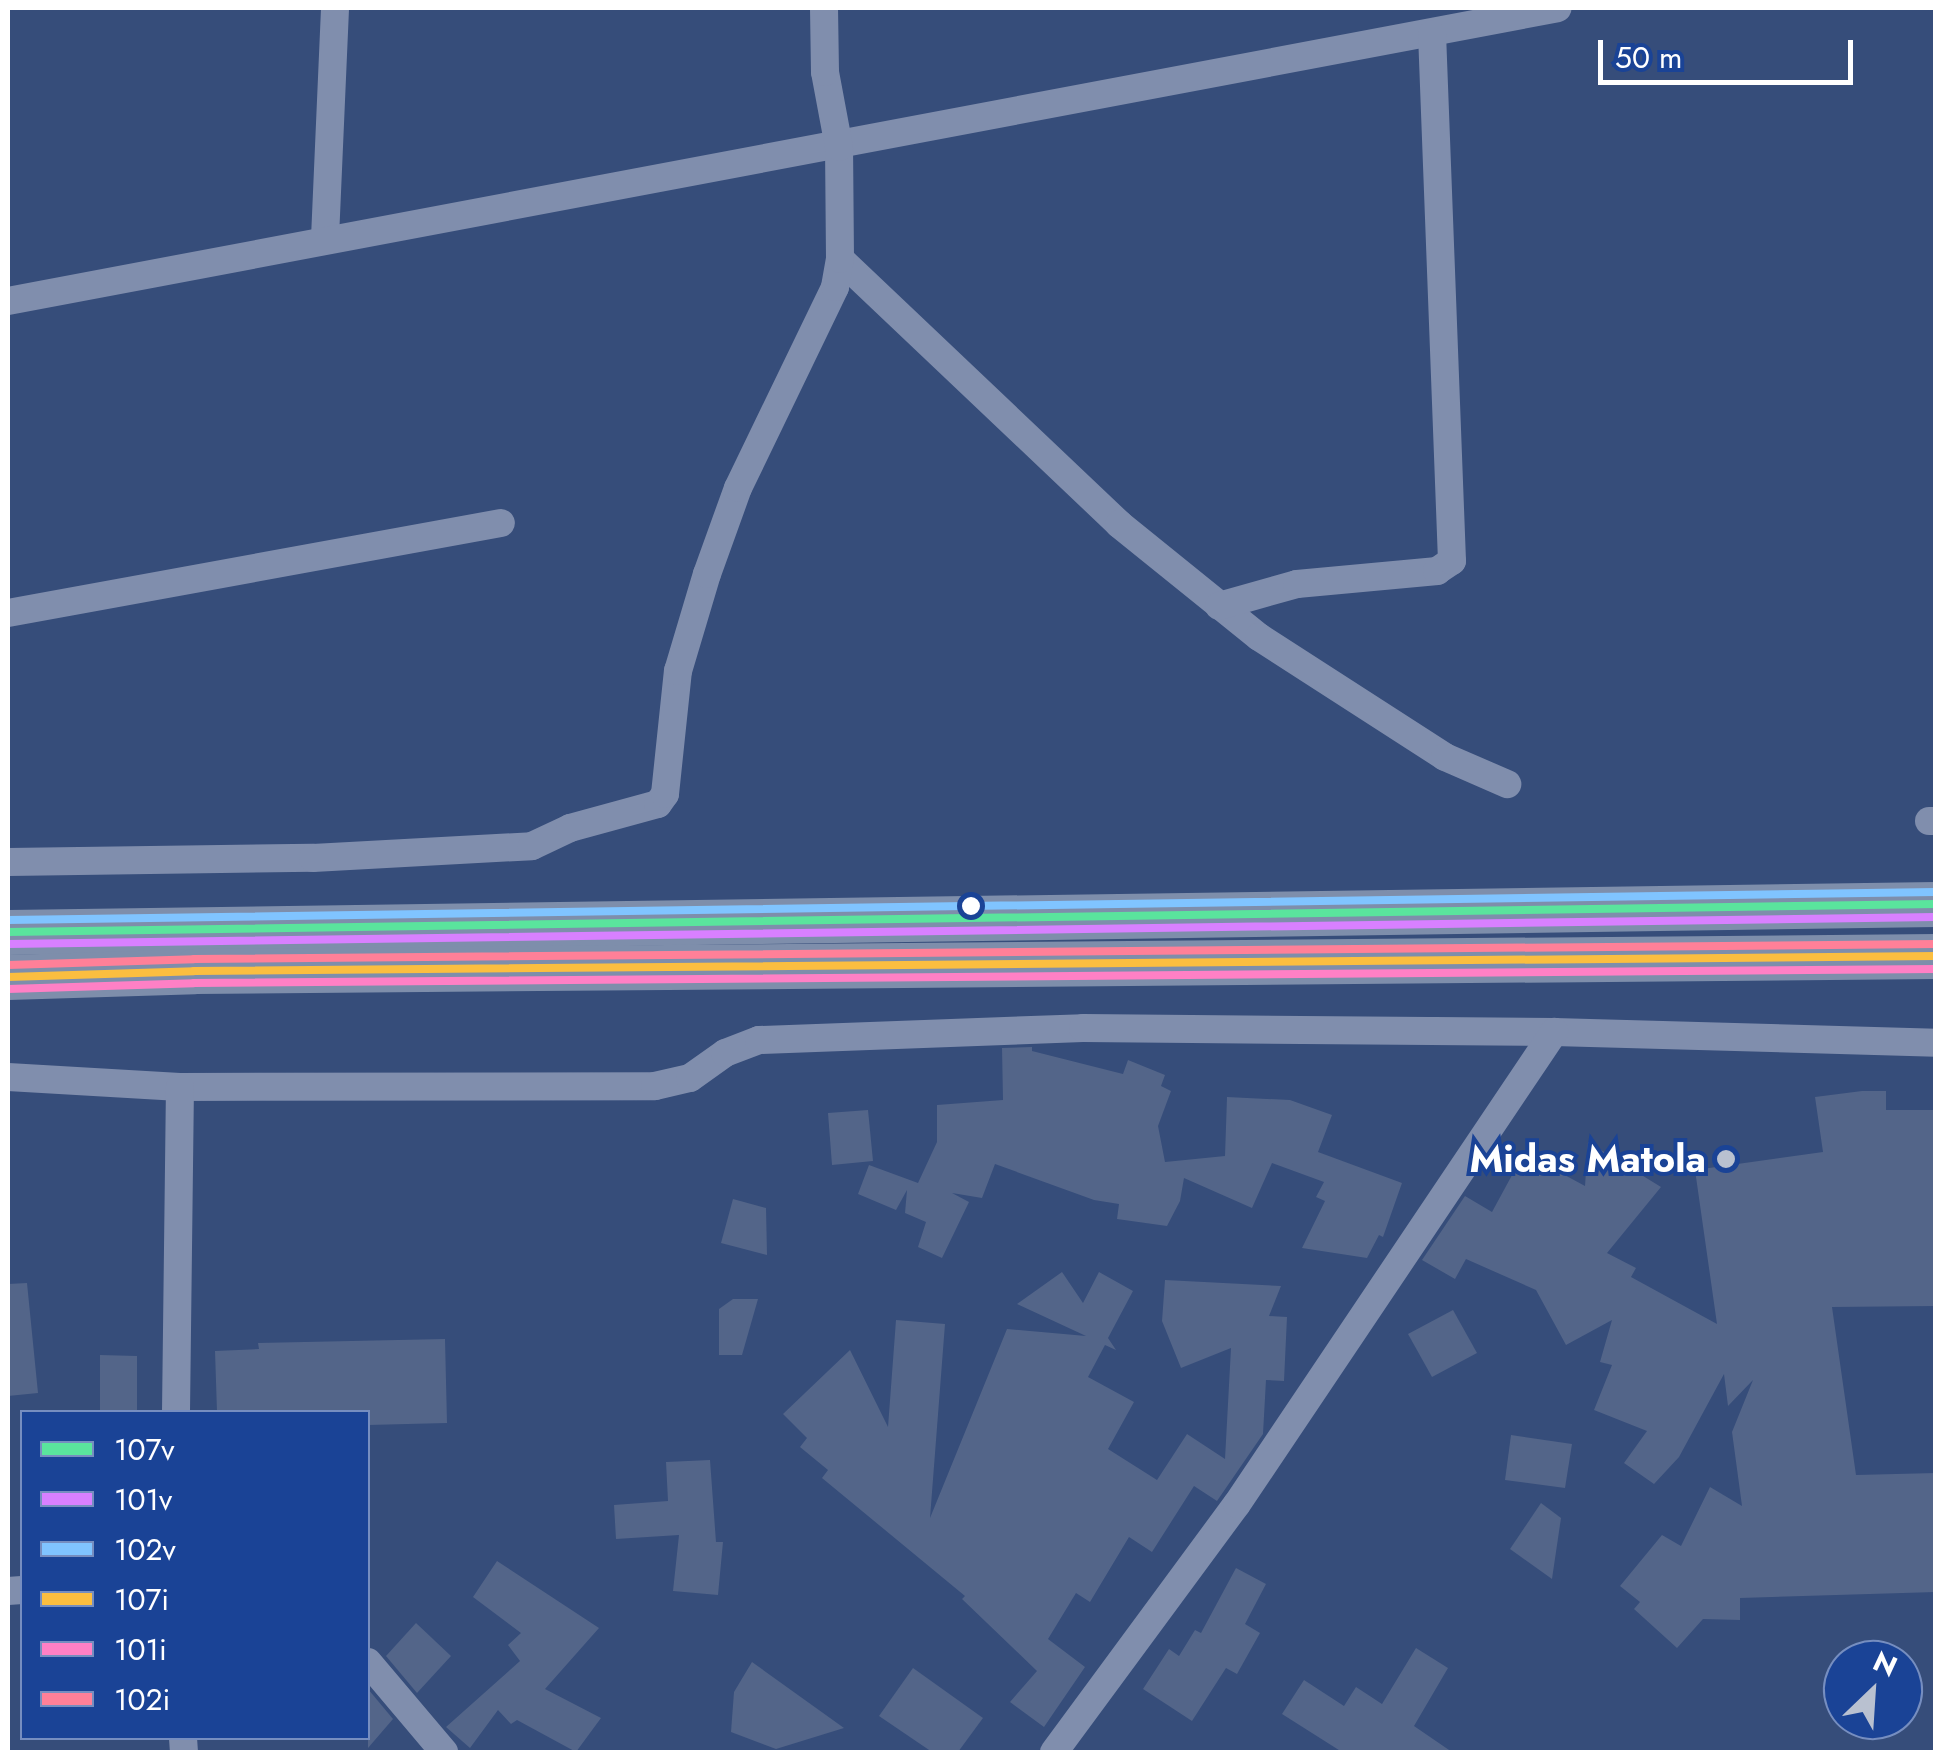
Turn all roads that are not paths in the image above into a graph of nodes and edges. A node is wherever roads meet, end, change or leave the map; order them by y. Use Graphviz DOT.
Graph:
graph roads {
  1 [pos="336,8"];
  2 [pos="824,8"];
  3 [pos="1558,8"];
  4 [pos="1477,15"];
  5 [pos="1432,34"];
  6 [pos="839,146"];
  7 [pos="325,238"];
  8 [pos="840,258"];
  9 [pos="8,301"];
  10 [pos="501,523"];
  11 [pos="1219,606"];
  12 [pos="8,612"];
  13 [pos="1507,784"];
  14 [pos="8,862"];
  15 [pos="1936,904"];
  16 [pos="8,932"];
  17 [pos="1936,956"];
  18 [pos="8,977"];
  19 [pos="1554,1032"];
  20 [pos="1936,1043"];
  21 [pos="8,1077"];
  22 [pos="180,1087"];
  23 [pos="176,1410"];
  24 [pos="370,1664"];
  25 [pos="444,1752"];
  26 [pos="1054,1752"];
  1 -- 7 [label="street"];
  2 -- 6 [label="street"];
  3 -- 4 [label="street"];
  4 -- 5 [label="street"];
  5 -- 6 [label="street"];
  5 -- 11 [label="street"];
  6 -- 7 [label="street"];
  6 -- 8 [label="street"];
  7 -- 9 [label="street"];
  8 -- 11 [label="street"];
  8 -- 14 [label="street"];
  10 -- 12 [label="street"];
  11 -- 13 [label="street"];
  15 -- 16 [label="highway"];
  17 -- 18 [label="highway"];
  19 -- 20 [label="street"];
  19 -- 22 [label="street"];
  19 -- 26 [label="street"];
  21 -- 22 [label="street"];
  22 -- 23 [label="street"];
  24 -- 25 [label="street"];
}
